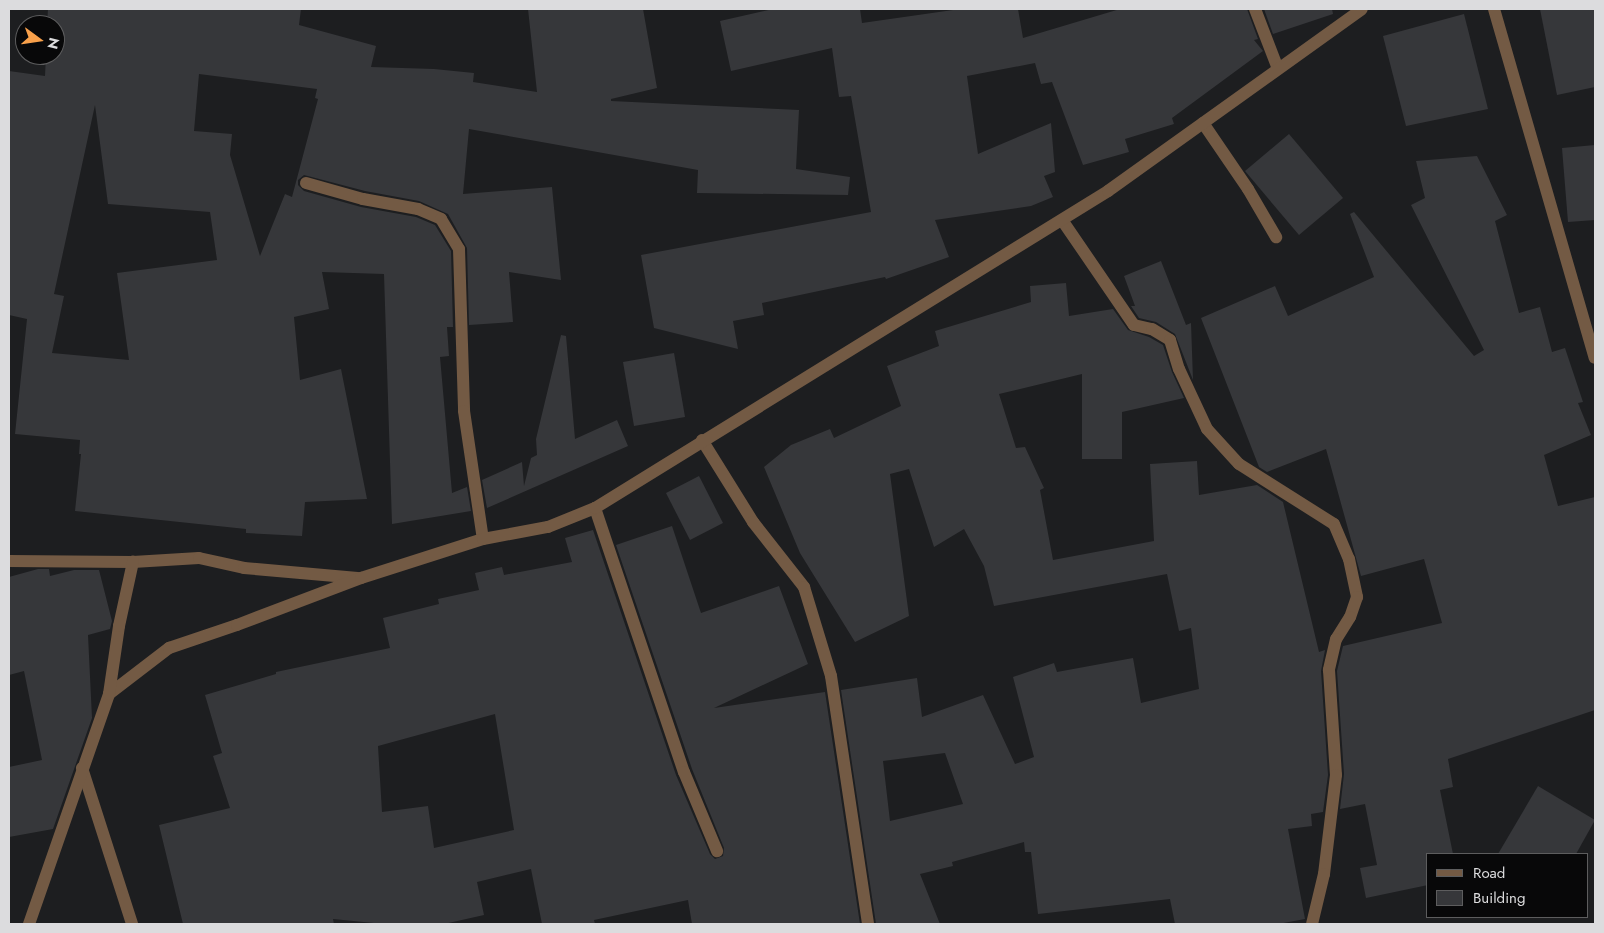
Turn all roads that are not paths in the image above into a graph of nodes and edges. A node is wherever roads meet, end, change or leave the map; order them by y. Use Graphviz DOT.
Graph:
graph roads {
  1 [pos="1254,9"];
  2 [pos="1362,9"];
  3 [pos="1494,9"];
  4 [pos="1278,69"];
  5 [pos="1202,123"];
  6 [pos="306,183"];
  7 [pos="1062,220"];
  8 [pos="1276,237"];
  9 [pos="1595,358"];
  10 [pos="702,440"];
  11 [pos="595,508"];
  12 [pos="483,539"];
  13 [pos="9,561"];
  14 [pos="133,562"];
  15 [pos="361,578"];
  16 [pos="109,694"];
  17 [pos="82,768"];
  18 [pos="716,851"];
  19 [pos="29,924"];
  20 [pos="132,924"];
  21 [pos="868,924"];
  22 [pos="1312,924"];
  1 -- 4 [label="street"];
  2 -- 4 [label="street"];
  3 -- 9 [label="street"];
  4 -- 5 [label="street"];
  5 -- 7 [label="street"];
  5 -- 8 [label="street"];
  6 -- 12 [label="street"];
  7 -- 10 [label="street"];
  7 -- 22 [label="street"];
  10 -- 11 [label="street"];
  10 -- 21 [label="street"];
  11 -- 12 [label="street"];
  11 -- 18 [label="street"];
  12 -- 15 [label="street"];
  13 -- 14 [label="street"];
  14 -- 15 [label="street"];
  14 -- 16 [label="street"];
  15 -- 16 [label="street"];
  16 -- 17 [label="street"];
  17 -- 19 [label="street"];
  17 -- 20 [label="street"];
}
